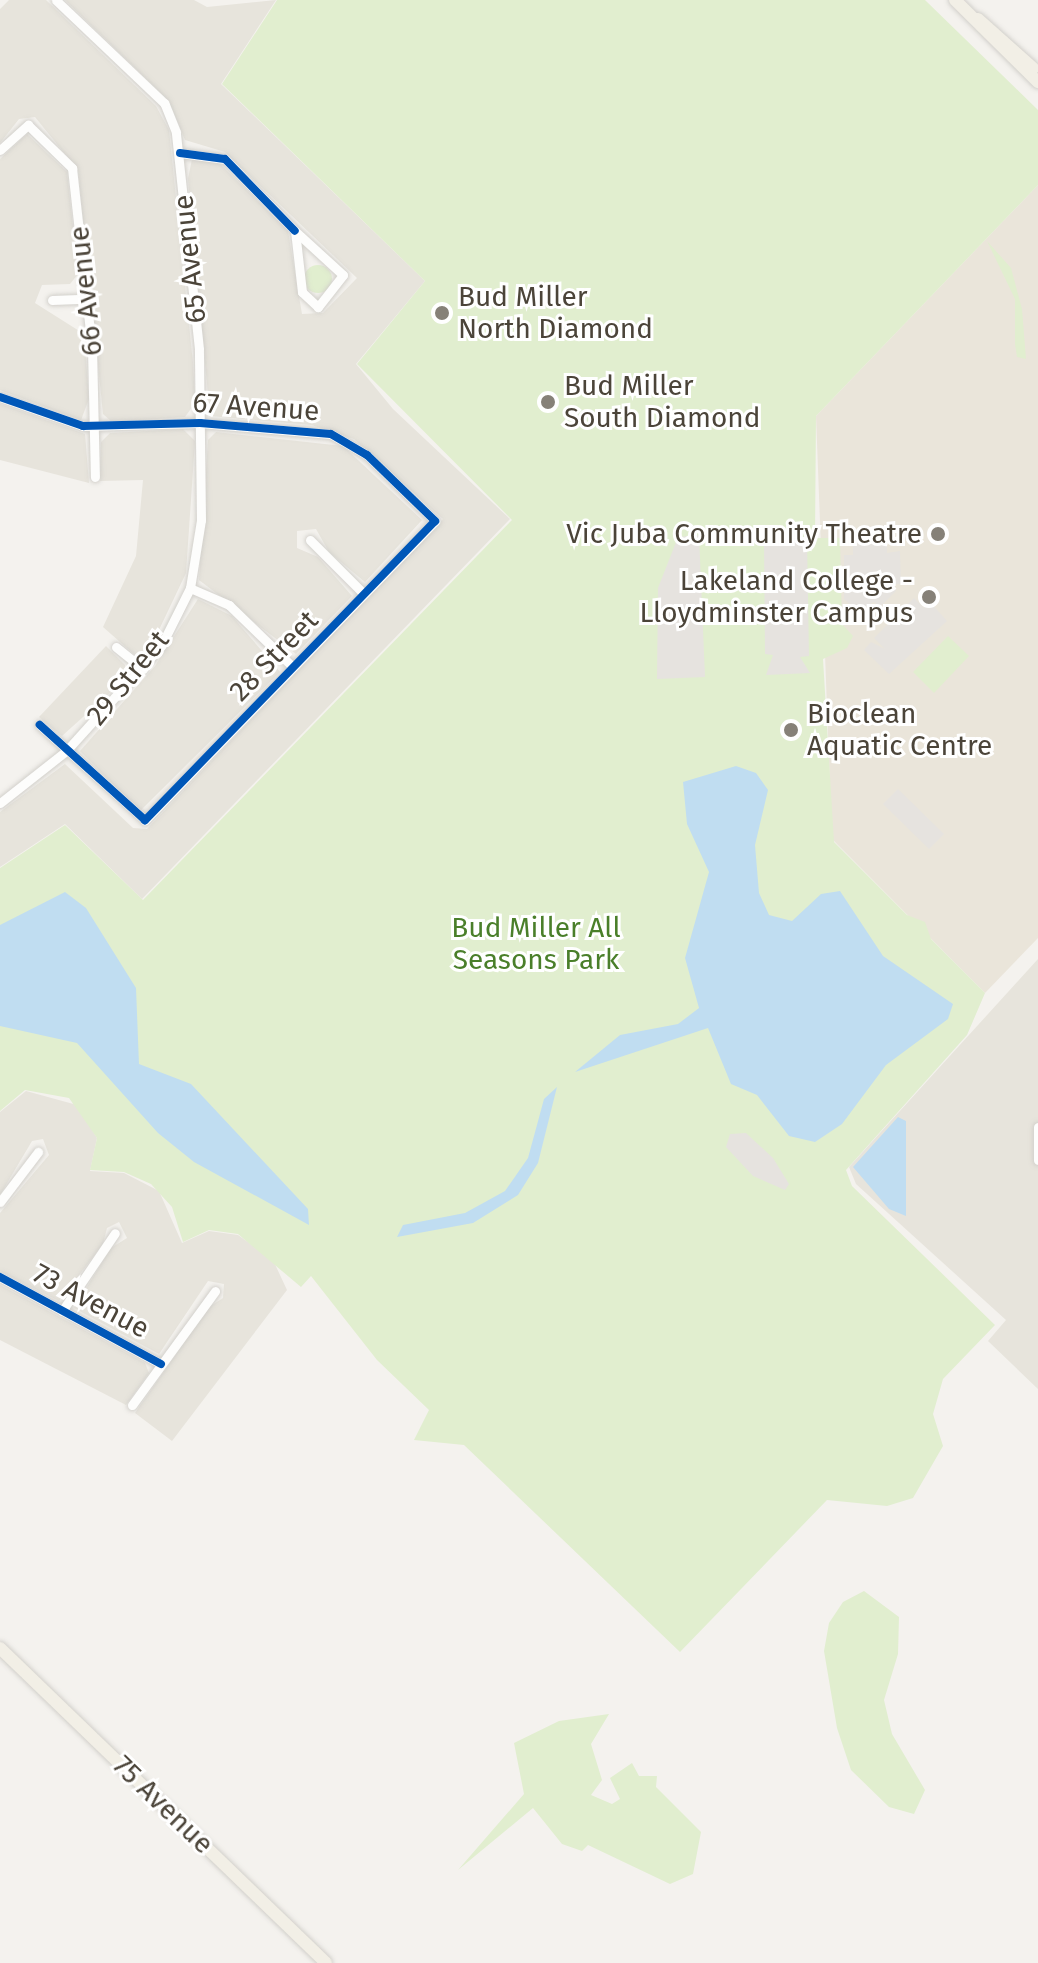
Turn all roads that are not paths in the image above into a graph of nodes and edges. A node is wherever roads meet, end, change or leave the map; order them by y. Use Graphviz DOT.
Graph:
graph roads {
  1 [pos="56,0"];
  2 [pos="955,0"];
  3 [pos="991,33"];
  4 [pos="1038,73"];
  5 [pos="1038,82"];
  6 [pos="0,150"];
  7 [pos="180,153"];
  8 [pos="295,231"];
  9 [pos="85,299"];
  10 [pos="52,300"];
  11 [pos="0,397"];
  12 [pos="200,423"];
  13 [pos="96,427"];
  14 [pos="95,477"];
  15 [pos="435,521"];
  16 [pos="310,540"];
  17 [pos="190,588"];
  18 [pos="364,594"];
  19 [pos="116,647"];
  20 [pos="293,667"];
  21 [pos="143,669"];
  22 [pos="40,725"];
  23 [pos="66,751"];
  24 [pos="0,803"];
  25 [pos="1038,1127"];
  26 [pos="38,1152"];
  27 [pos="1038,1160"];
  28 [pos="0,1202"];
  29 [pos="115,1233"];
  30 [pos="0,1277"];
  31 [pos="215,1291"];
  32 [pos="62,1311"];
  33 [pos="161,1364"];
  34 [pos="132,1405"];
  35 [pos="0,1648"];
  36 [pos="326,1963"];
  1 -- 7 [label="street, 65 Avenue"];
  2 -- 3 [label="main road"];
  3 -- 4 [label="main road"];
  3 -- 5 [label="main road"];
  6 -- 9 [label="street, 66 Avenue"];
  7 -- 8 [label="street"];
  7 -- 12 [label="street, 65 Avenue"];
  8 -- 8 [label="street"];
  9 -- 10 [label="street"];
  9 -- 13 [label="street, 66 Avenue"];
  11 -- 13 [label="street, 67 Avenue"];
  12 -- 13 [label="street, 67 Avenue"];
  12 -- 15 [label="street, 67 Avenue"];
  12 -- 17 [label="street, 29 Street"];
  13 -- 14 [label="street, 66 Avenue"];
  15 -- 18 [label="street, 28 Street"];
  16 -- 18 [label="street"];
  17 -- 20 [label="street"];
  17 -- 21 [label="street, 29 Street"];
  18 -- 20 [label="street, 28 Street"];
  19 -- 21 [label="street"];
  20 -- 23 [label="street, 28 Street"];
  21 -- 23 [label="street, 29 Street"];
  22 -- 23 [label="street"];
  23 -- 24 [label="street, 29 Street"];
  25 -- 27 [label="street"];
  26 -- 28 [label="street"];
  29 -- 32 [label="street"];
  30 -- 32 [label="street, 73 Avenue"];
  31 -- 33 [label="street"];
  32 -- 33 [label="street, 73 Avenue"];
  33 -- 34 [label="street"];
  35 -- 36 [label="main road, 75 Avenue"];
}
